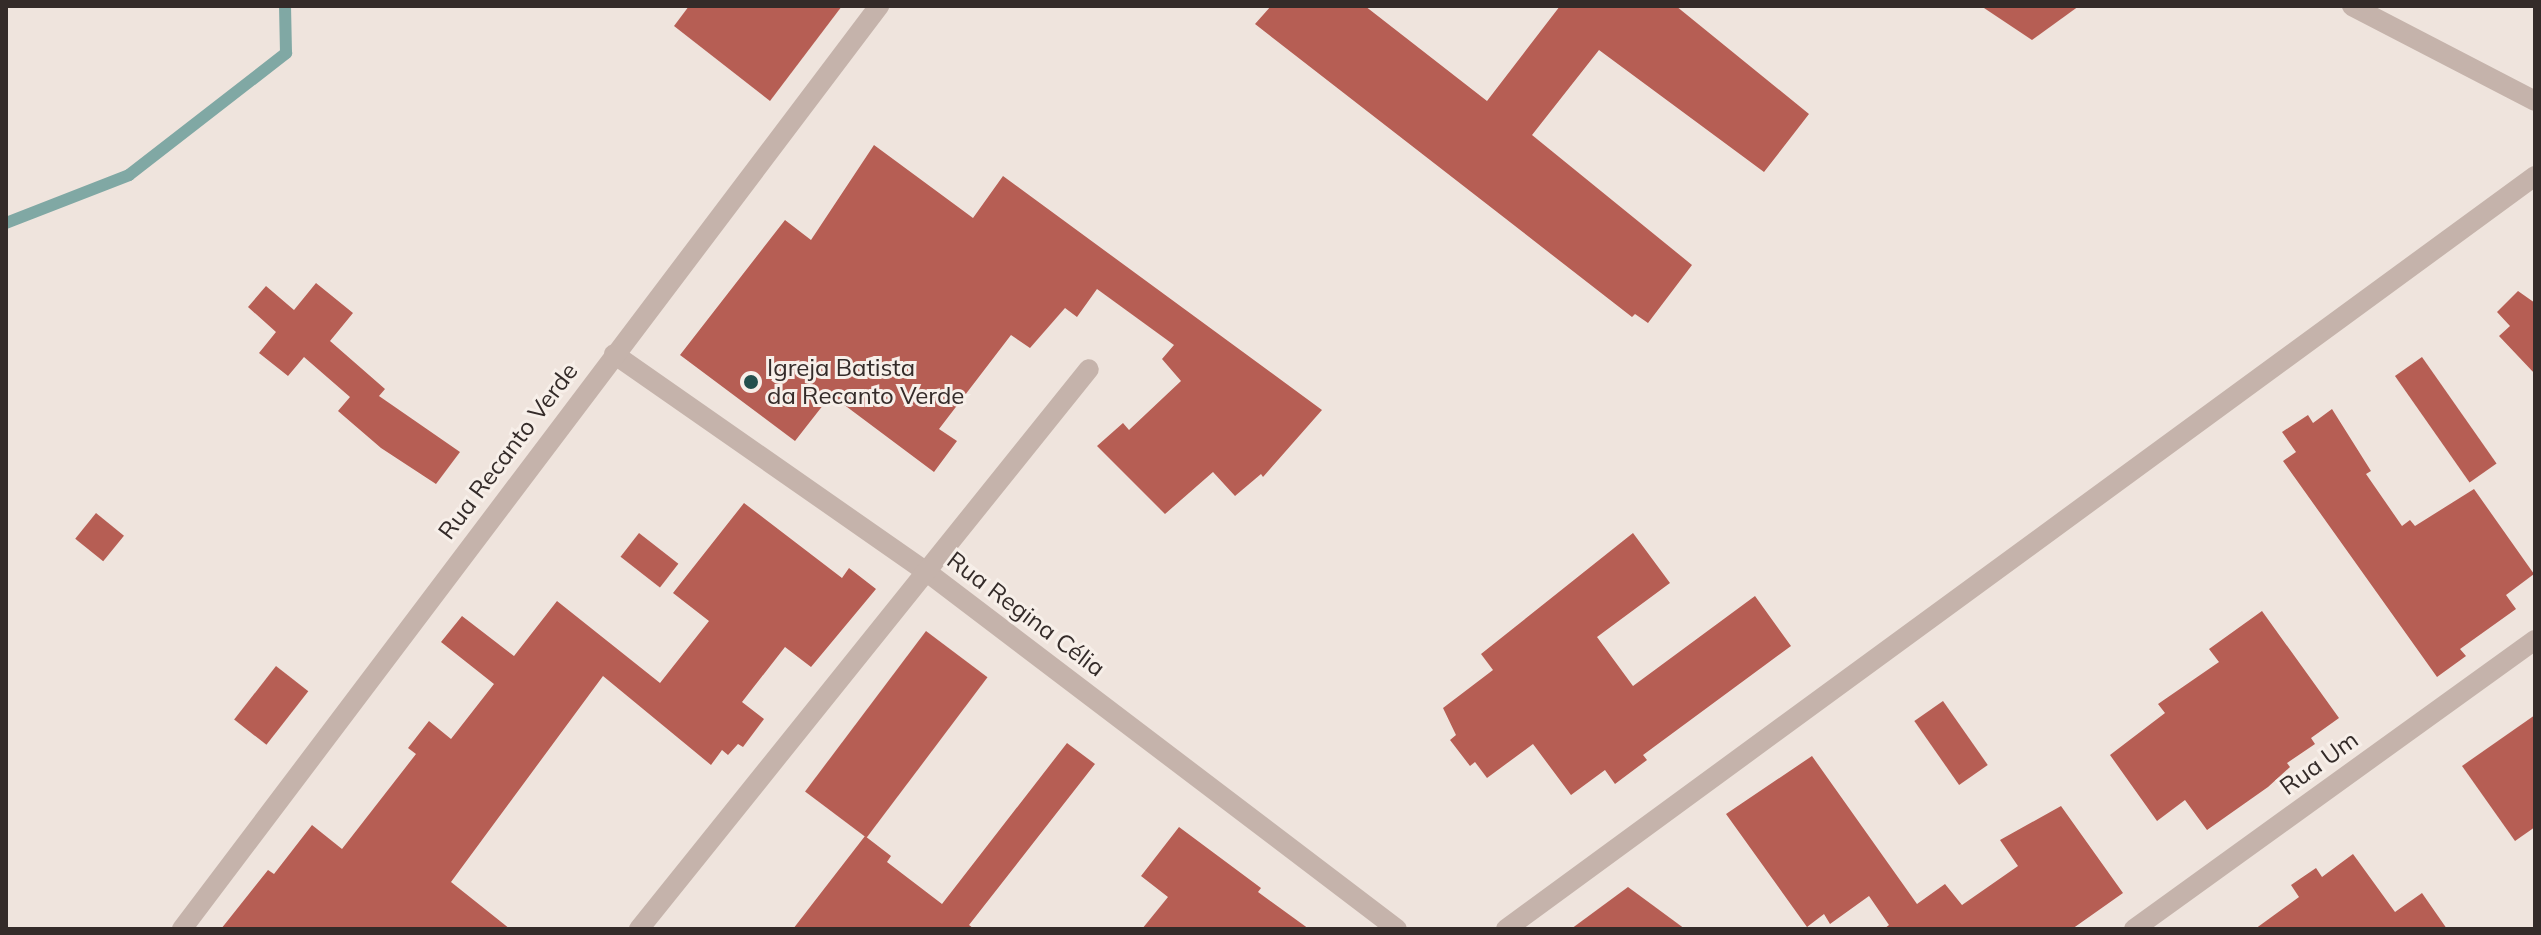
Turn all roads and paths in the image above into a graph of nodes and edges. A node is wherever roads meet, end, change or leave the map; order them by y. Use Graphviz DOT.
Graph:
graph roads {
  1 [pos="879,6"];
  2 [pos="2352,6"];
  3 [pos="2535,101"];
  4 [pos="2535,176"];
  5 [pos="614,354"];
  6 [pos="1089,369"];
  7 [pos="927,572"];
  8 [pos="2535,640"];
  9 [pos="649,925"];
  10 [pos="182,929"];
  11 [pos="1397,929"];
  12 [pos="1506,929"];
  13 [pos="2134,929"];
  1 -- 5 [label="street, Rua Recanto Verde"];
  2 -- 3 [label="street"];
  4 -- 12 [label="street"];
  5 -- 7 [label="street, Rua Regina Célia"];
  5 -- 10 [label="street, Rua Recanto Verde"];
  6 -- 7 [label="street"];
  7 -- 9 [label="street"];
  7 -- 11 [label="street, Rua Regina Célia"];
  8 -- 13 [label="street, Rua Um"];
}
